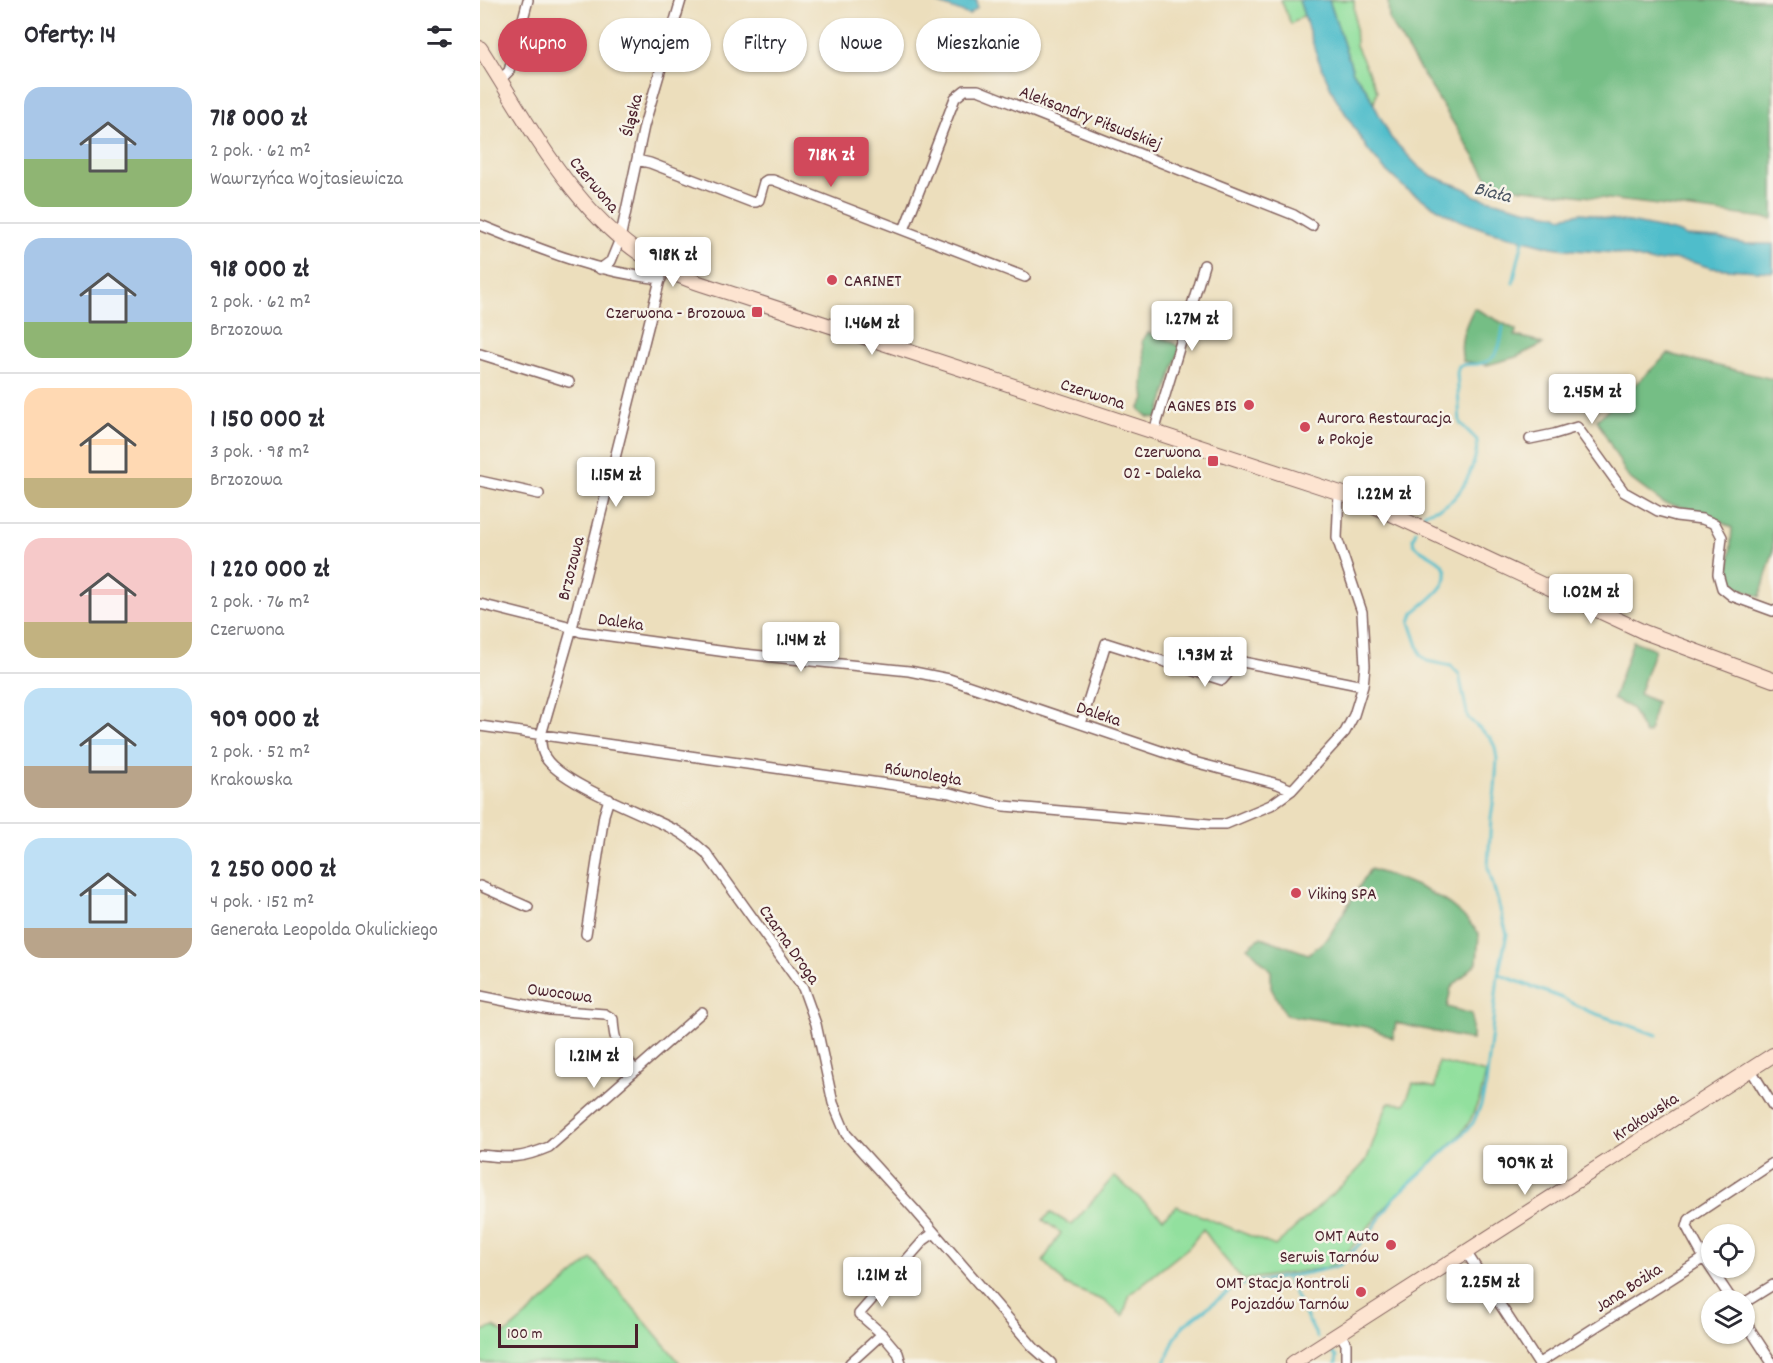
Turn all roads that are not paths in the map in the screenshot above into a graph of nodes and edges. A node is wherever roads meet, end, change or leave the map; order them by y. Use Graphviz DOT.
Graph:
graph roads {
  1 [pos="528,0"];
  2 [pos="681,0"];
  3 [pos="480,48"];
  4 [pos="500,80"];
  5 [pos="637,160"];
  6 [pos="480,225"];
  7 [pos="1312,226"];
  8 [pos="904,230"];
  9 [pos="621,239"];
  10 [pos="1204,265"];
  11 [pos="600,269"];
  12 [pos="662,274"];
  13 [pos="1025,277"];
  14 [pos="480,354"];
  15 [pos="569,382"];
  16 [pos="1154,432"];
  17 [pos="1530,439"];
  18 [pos="480,481"];
  19 [pos="1339,492"];
  20 [pos="539,494"];
  21 [pos="480,604"];
  22 [pos="1773,611"];
  23 [pos="572,628"];
  24 [pos="1773,680"];
  25 [pos="1364,686"];
  26 [pos="1082,724"];
  27 [pos="480,726"];
  28 [pos="541,735"];
  29 [pos="1292,790"];
  30 [pos="609,799"];
  31 [pos="480,886"];
  32 [pos="528,907"];
  33 [pos="586,934"];
  34 [pos="480,996"];
  35 [pos="702,1012"];
  36 [pos="1773,1055"];
  37 [pos="635,1070"];
  38 [pos="1751,1070"];
  39 [pos="1773,1106"];
  40 [pos="480,1155"];
  41 [pos="1773,1163"];
  42 [pos="934,1233"];
  43 [pos="1466,1252"];
  44 [pos="1701,1253"];
  45 [pos="1701,1260"];
  46 [pos="1773,1285"];
  47 [pos="1755,1297"];
  48 [pos="1340,1333"];
  49 [pos="882,1334"];
  50 [pos="1755,1337"];
  51 [pos="850,1363"];
  52 [pos="901,1363"];
  53 [pos="1051,1363"];
  54 [pos="1293,1363"];
  55 [pos="1346,1363"];
  56 [pos="1538,1363"];
  57 [pos="1772,1363"];
  1 -- 4 [label="street"];
  2 -- 5 [label="street, Śląska"];
  3 -- 4 [label="main road, Czerwona"];
  4 -- 9 [label="main road, Czerwona"];
  5 -- 8 [label="street"];
  5 -- 9 [label="street, Śląska"];
  6 -- 11 [label="street"];
  7 -- 8 [label="street, Aleksandry Piłsudskiej"];
  8 -- 13 [label="street"];
  9 -- 11 [label="street, Śląska"];
  9 -- 12 [label="main road, Czerwona"];
  10 -- 16 [label="street"];
  11 -- 12 [label="street"];
  12 -- 16 [label="main road, Czerwona"];
  12 -- 23 [label="street, Brzozowa"];
  14 -- 15 [label="street"];
  16 -- 19 [label="main road, Czerwona"];
  17 -- 22 [label="street"];
  18 -- 20 [label="street"];
  19 -- 24 [label="main road, Czerwona"];
  19 -- 25 [label="street"];
  21 -- 23 [label="street, Daleka"];
  23 -- 26 [label="street, Daleka"];
  23 -- 28 [label="street, Brzozowa"];
  25 -- 26 [label="street"];
  25 -- 29 [label="street"];
  26 -- 29 [label="street, Daleka"];
  27 -- 28 [label="street"];
  28 -- 29 [label="street, Równoległa"];
  28 -- 30 [label="street, Czarna Droga"];
  30 -- 33 [label="street"];
  30 -- 42 [label="street, Czarna Droga"];
  31 -- 32 [label="street"];
  34 -- 37 [label="street, Owocowa"];
  35 -- 37 [label="street"];
  36 -- 38 [label="main road, Krakowska"];
  37 -- 40 [label="street"];
  38 -- 39 [label="street"];
  38 -- 43 [label="main road, Krakowska"];
  41 -- 44 [label="street"];
  42 -- 49 [label="street"];
  42 -- 53 [label="street, Czarna Droga"];
  43 -- 48 [label="main road, Krakowska"];
  43 -- 56 [label="street"];
  45 -- 56 [label="street, Jana Bożka"];
  46 -- 47 [label="street"];
  48 -- 54 [label="main road, Krakowska"];
  48 -- 55 [label="street"];
  49 -- 51 [label="street"];
  49 -- 52 [label="street"];
  50 -- 57 [label="street"];
}
